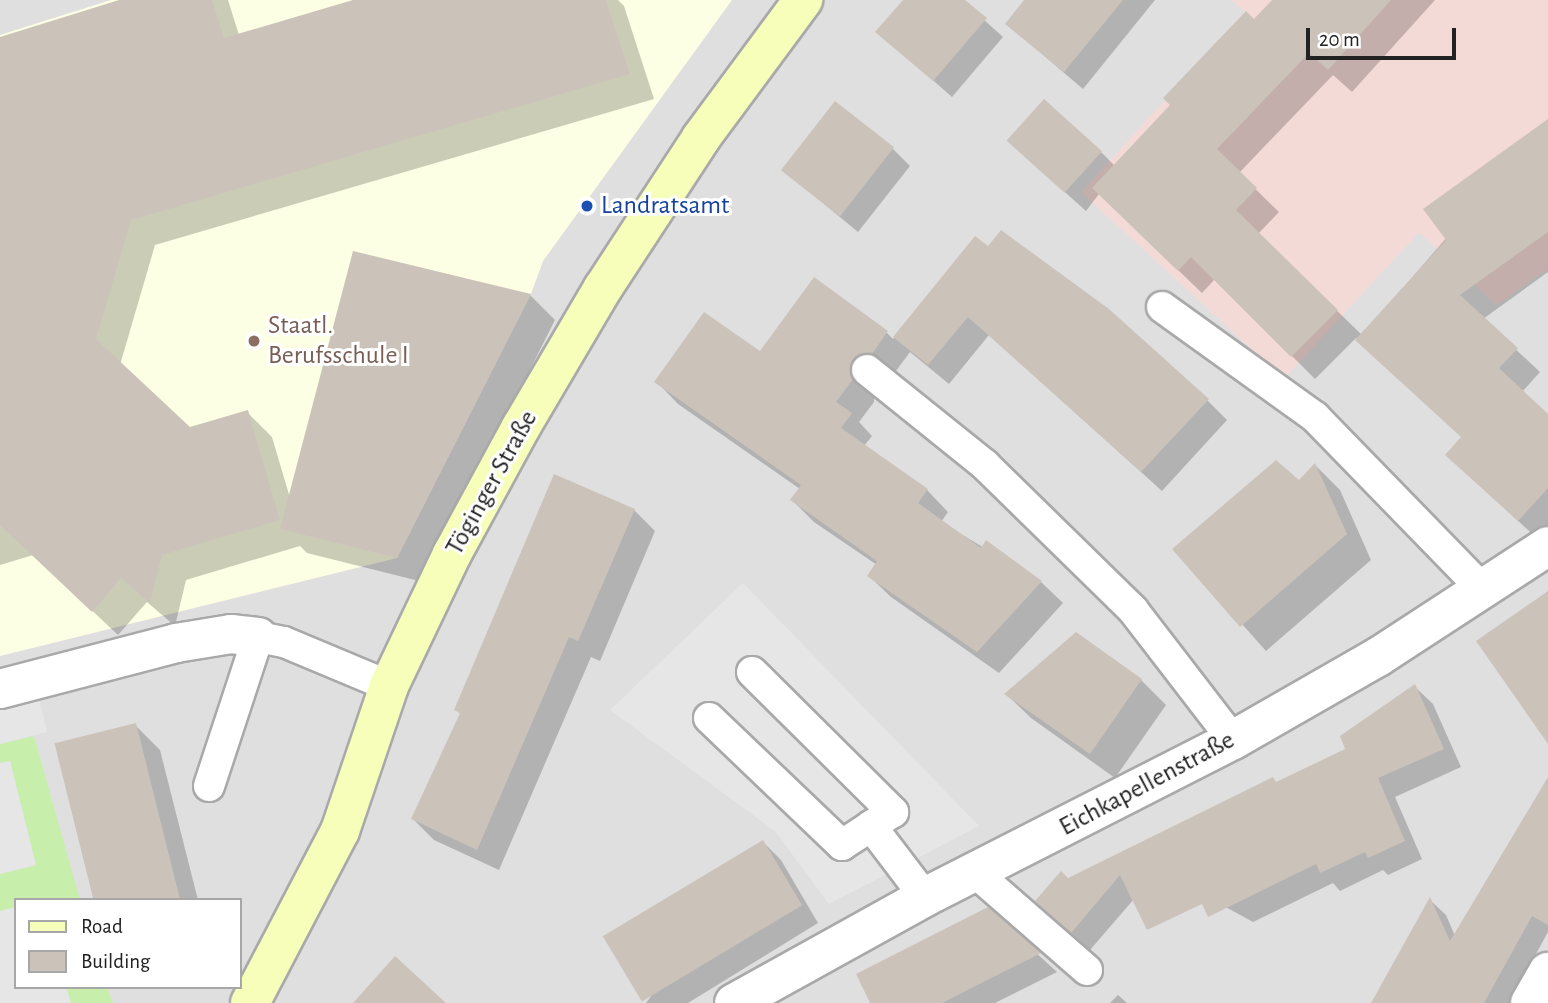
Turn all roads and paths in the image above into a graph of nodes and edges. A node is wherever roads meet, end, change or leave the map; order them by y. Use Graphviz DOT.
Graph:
graph roads {
  1 [pos="803,0"];
  2 [pos="1162,307"];
  3 [pos="867,370"];
  4 [pos="1548,546"];
  5 [pos="1482,589"];
  6 [pos="258,637"];
  7 [pos="752,672"];
  8 [pos="389,686"];
  9 [pos="0,689"];
  10 [pos="709,718"];
  11 [pos="1233,740"];
  12 [pos="209,786"];
  13 [pos="871,826"];
  14 [pos="977,874"];
  15 [pos="925,897"];
  16 [pos="1087,970"];
  17 [pos="1548,972"];
  18 [pos="745,1000"];
  19 [pos="250,1003"];
  20 [pos="1530,1003"];
  1 -- 8 [label="street, Töginger Straße"];
  2 -- 5 [label="lane"];
  3 -- 11 [label="lane"];
  4 -- 5 [label="street, Eichkapellenstraße"];
  5 -- 11 [label="street, Eichkapellenstraße"];
  6 -- 8 [label="lane"];
  6 -- 9 [label="street"];
  6 -- 12 [label="lane"];
  7 -- 13 [label="lane"];
  8 -- 19 [label="street, Töginger Straße"];
  10 -- 13 [label="lane"];
  11 -- 14 [label="street, Eichkapellenstraße"];
  13 -- 15 [label="lane"];
  14 -- 15 [label="street, Eichkapellenstraße"];
  14 -- 16 [label="lane"];
  15 -- 18 [label="street, Eichkapellenstraße"];
  17 -- 20 [label="street"];
}
